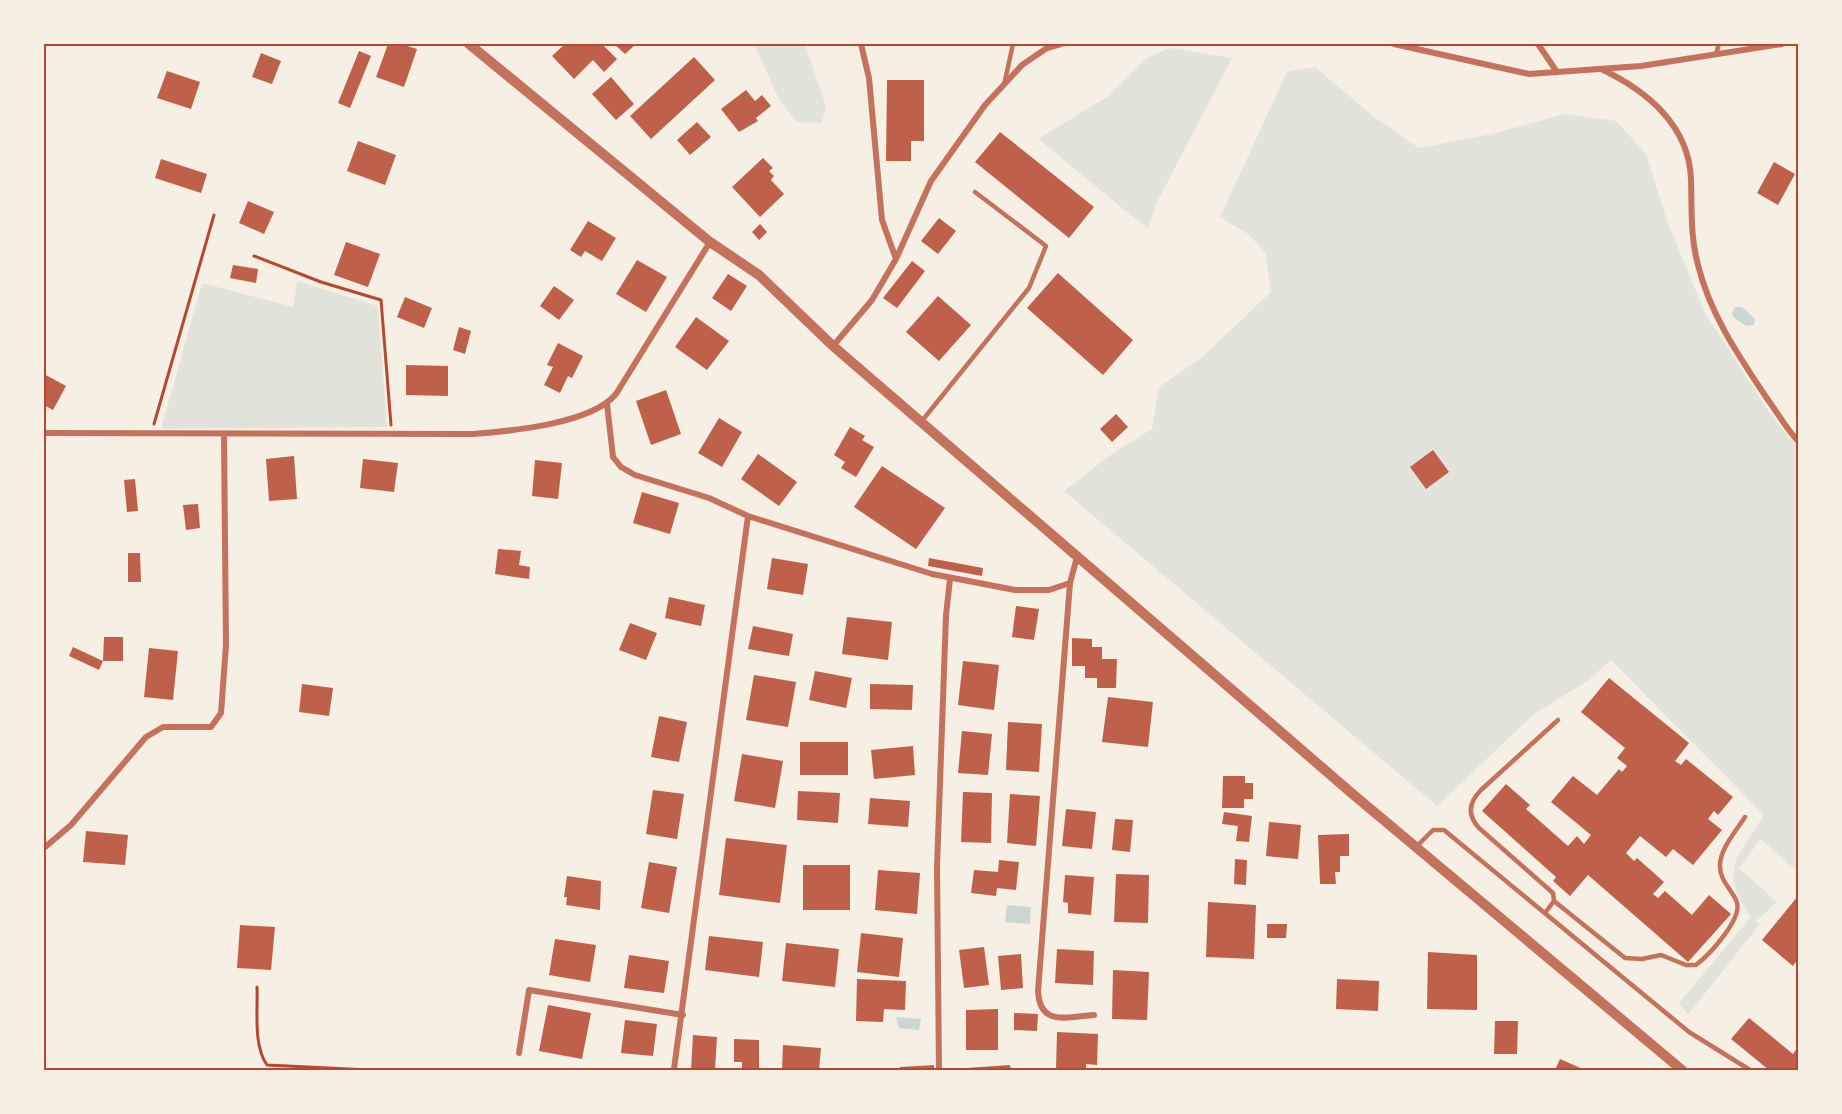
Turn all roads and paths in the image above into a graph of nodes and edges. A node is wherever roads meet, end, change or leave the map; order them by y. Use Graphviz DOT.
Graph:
graph roads {
  1 [pos="469,44"];
  2 [pos="861,44"];
  3 [pos="1013,44"];
  4 [pos="1060,44"];
  5 [pos="1394,44"];
  6 [pos="1538,44"];
  7 [pos="1719,44"];
  8 [pos="1782,44"];
  9 [pos="1716,54"];
  10 [pos="1601,69"];
  11 [pos="1557,72"];
  12 [pos="1004,85"];
  13 [pos="975,192"];
  14 [pos="214,215"];
  15 [pos="710,242"];
  16 [pos="254,256"];
  17 [pos="896,260"];
  18 [pos="833,346"];
  19 [pos="607,404"];
  20 [pos="921,422"];
  21 [pos="44,433"];
  22 [pos="392,434"];
  23 [pos="153,435"];
  24 [pos="224,435"];
  25 [pos="1798,441"];
  26 [pos="748,516"];
  27 [pos="1077,557"];
  28 [pos="951,579"];
  29 [pos="1070,583"];
  30 [pos="1558,720"];
  31 [pos="1745,817"];
  32 [pos="1416,847"];
  33 [pos="44,848"];
  34 [pos="1554,901"];
  35 [pos="1545,913"];
  36 [pos="257,987"];
  37 [pos="683,1015"];
  38 [pos="1094,1015"];
  39 [pos="519,1053"];
  40 [pos="319,1069"];
  41 [pos="674,1070"];
  42 [pos="369,1071"];
  43 [pos="939,1071"];
  44 [pos="1682,1071"];
  45 [pos="1750,1071"];
  1 -- 15 [label="street"];
  2 -- 17 [label="street"];
  3 -- 12 [label="lane"];
  4 -- 12 [label="street"];
  5 -- 11 [label="street"];
  6 -- 11 [label="street"];
  7 -- 9 [label="lane"];
  8 -- 9 [label="street"];
  9 -- 10 [label="street"];
  10 -- 11 [label="street"];
  10 -- 25 [label="street"];
  12 -- 17 [label="street"];
  13 -- 20 [label="lane"];
  14 -- 23 [label="path"];
  15 -- 18 [label="street"];
  15 -- 19 [label="street"];
  16 -- 22 [label="path"];
  17 -- 18 [label="street"];
  18 -- 20 [label="street"];
  19 -- 22 [label="street"];
  19 -- 26 [label="street"];
  20 -- 27 [label="street"];
  21 -- 23 [label="street"];
  22 -- 24 [label="street"];
  23 -- 24 [label="street"];
  24 -- 33 [label="street"];
  26 -- 28 [label="street"];
  26 -- 37 [label="street"];
  27 -- 29 [label="street"];
  27 -- 32 [label="street"];
  28 -- 29 [label="street"];
  28 -- 43 [label="street"];
  29 -- 38 [label="street"];
  30 -- 34 [label="lane"];
  31 -- 34 [label="lane"];
  32 -- 35 [label="lane"];
  32 -- 44 [label="street"];
  34 -- 35 [label="lane"];
  35 -- 45 [label="lane"];
  36 -- 40 [label="path"];
  37 -- 39 [label="street"];
  37 -- 41 [label="street"];
  40 -- 42 [label="path"];
}
